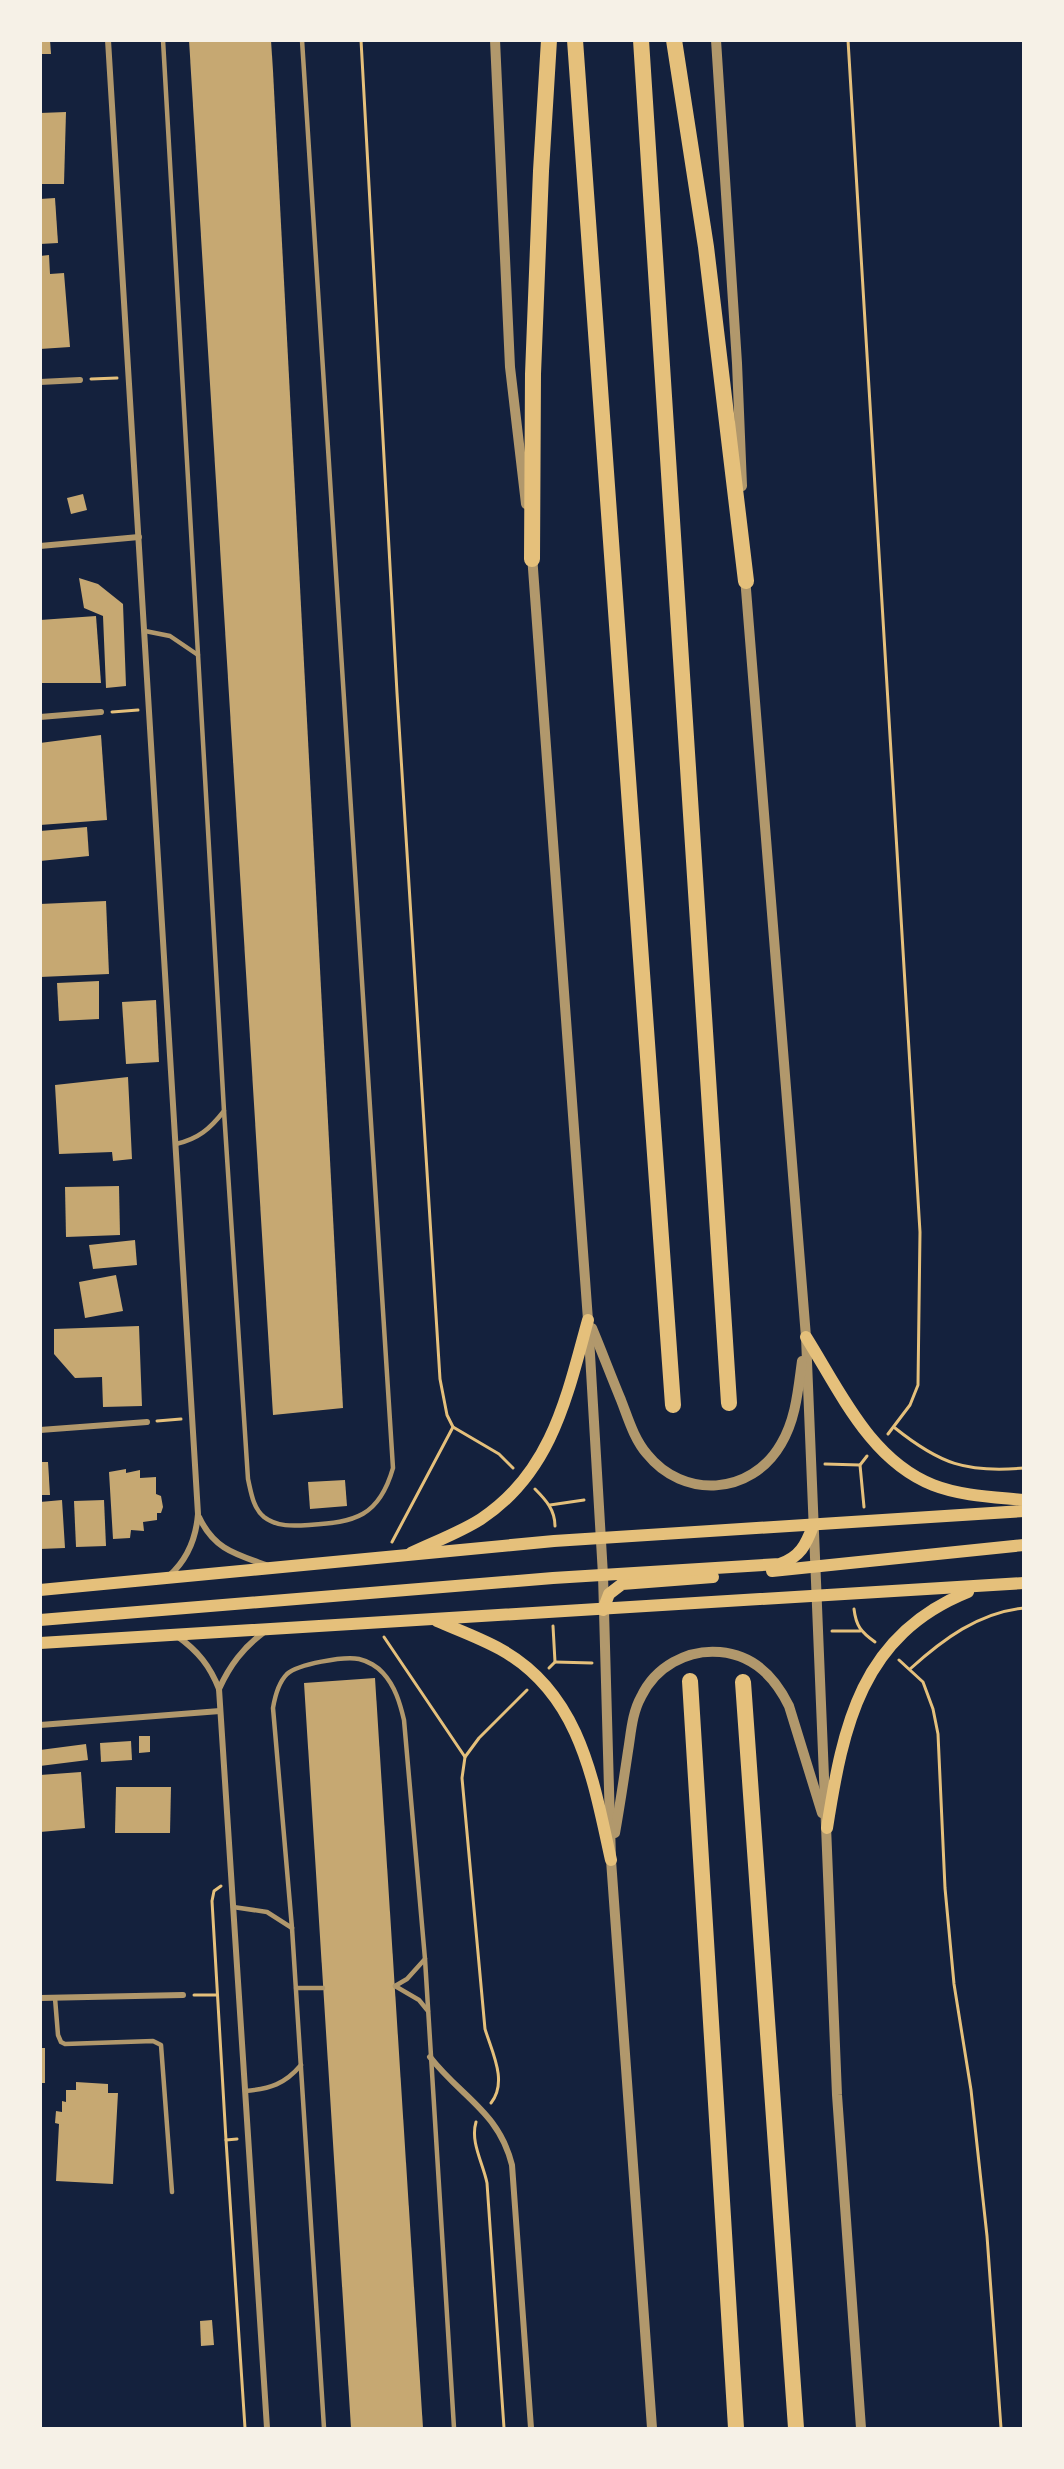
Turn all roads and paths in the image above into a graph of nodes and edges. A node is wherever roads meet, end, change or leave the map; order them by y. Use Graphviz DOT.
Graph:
graph roads {
  1 [pos="108,40"];
  2 [pos="163,40"];
  3 [pos="302,40"];
  4 [pos="361,40"];
  5 [pos="495,40"];
  6 [pos="549,40"];
  7 [pos="575,40"];
  8 [pos="641,40"];
  9 [pos="674,40"];
  10 [pos="716,40"];
  11 [pos="848,40"];
  12 [pos="129,377"];
  13 [pos="80,380"];
  14 [pos="40,382"];
  15 [pos="139,537"];
  16 [pos="40,546"];
  17 [pos="532,559"];
  18 [pos="746,581"];
  19 [pos="145,631"];
  20 [pos="198,655"];
  21 [pos="150,709"];
  22 [pos="101,712"];
  23 [pos="40,717"];
  24 [pos="224,1111"];
  25 [pos="176,1144"];
  26 [pos="588,1320"];
  27 [pos="806,1337"];
  28 [pos="729,1402"];
  29 [pos="673,1405"];
  30 [pos="192,1418"];
  31 [pos="147,1422"];
  32 [pos="453,1427"];
  33 [pos="895,1428"];
  34 [pos="40,1430"];
  35 [pos="877,1445"];
  36 [pos="811,1463"];
  37 [pos="860,1465"];
  38 [pos="1023,1468"];
  39 [pos="526,1479"];
  40 [pos="599,1497"];
  41 [pos="1023,1500"];
  42 [pos="550,1505"];
  43 [pos="1023,1511"];
  44 [pos="198,1514"];
  45 [pos="865,1522"];
  46 [pos="813,1526"];
  47 [pos="601,1539"];
  48 [pos="554,1541"];
  49 [pos="1023,1545"];
  50 [pos="400,1557"];
  51 [pos="384,1558"];
  52 [pos="271,1567"];
  53 [pos="815,1567"];
  54 [pos="603,1575"];
  55 [pos="167,1578"];
  56 [pos="1023,1583"];
  57 [pos="987,1587"];
  58 [pos="40,1590"];
  59 [pos="853,1595"];
  60 [pos="817,1597"];
  61 [pos="1023,1608"];
  62 [pos="603,1610"];
  63 [pos="553,1613"];
  64 [pos="432,1619"];
  65 [pos="40,1620"];
  66 [pos="375,1623"];
  67 [pos="266,1630"];
  68 [pos="818,1631"];
  69 [pos="860,1631"];
  70 [pos="177,1636"];
  71 [pos="40,1643"];
  72 [pos="886,1650"];
  73 [pos="555,1662"];
  74 [pos="605,1663"];
  75 [pos="910,1669"];
  76 [pos="539,1678"];
  77 [pos="690,1680"];
  78 [pos="743,1682"];
  79 [pos="219,1689"];
  80 [pos="220,1711"];
  81 [pos="40,1725"];
  82 [pos="465,1757"];
  83 [pos="827,1828"];
  84 [pos="611,1860"];
  85 [pos="231,1884"];
  86 [pos="233,1907"];
  87 [pos="292,1928"];
  88 [pos="425,1959"];
  89 [pos="296,1988"];
  90 [pos="323,1988"];
  91 [pos="183,1995"];
  92 [pos="216,1995"];
  93 [pos="40,1998"];
  94 [pos="56,1998"];
  95 [pos="428,2010"];
  96 [pos="430,2057"];
  97 [pos="301,2065"];
  98 [pos="245,2091"];
  99 [pos="482,2110"];
  100 [pos="248,2138"];
  101 [pos="226,2140"];
  102 [pos="172,2192"];
  103 [pos="245,2428"];
  104 [pos="267,2428"];
  105 [pos="324,2428"];
  106 [pos="454,2428"];
  107 [pos="504,2428"];
  108 [pos="531,2428"];
  109 [pos="652,2428"];
  110 [pos="736,2428"];
  111 [pos="795,2428"];
  112 [pos="861,2428"];
  113 [pos="1001,2428"];
  1 -- 12 [label="street"];
  2 -- 20 [label="lane"];
  3 -- 24 [label="lane"];
  4 -- 32 [label="path"];
  5 -- 17 [label="street"];
  6 -- 17 [label="highway"];
  7 -- 29 [label="highway"];
  8 -- 28 [label="highway"];
  9 -- 18 [label="highway"];
  10 -- 18 [label="street"];
  11 -- 33 [label="path"];
  12 -- 13 [label="path"];
  12 -- 15 [label="street"];
  13 -- 14 [label="street"];
  15 -- 16 [label="street"];
  15 -- 19 [label="street"];
  17 -- 26 [label="street"];
  18 -- 27 [label="street"];
  19 -- 20 [label="lane"];
  19 -- 21 [label="street"];
  20 -- 24 [label="lane"];
  21 -- 22 [label="path"];
  21 -- 25 [label="street"];
  22 -- 23 [label="street"];
  24 -- 25 [label="lane"];
  25 -- 30 [label="street"];
  26 -- 27 [label="street"];
  26 -- 39 [label="main road"];
  26 -- 40 [label="street"];
  27 -- 35 [label="main road"];
  27 -- 36 [label="street"];
  30 -- 31 [label="path"];
  30 -- 44 [label="street"];
  31 -- 34 [label="street"];
  32 -- 39 [label="path"];
  32 -- 51 [label="path"];
  33 -- 35 [label="path"];
  33 -- 38 [label="path"];
  35 -- 37 [label="path"];
  35 -- 41 [label="main road"];
  36 -- 37 [label="path"];
  36 -- 46 [label="street"];
  37 -- 45 [label="path"];
  39 -- 42 [label="path"];
  39 -- 50 [label="main road"];
  40 -- 42 [label="path"];
  40 -- 47 [label="street"];
  42 -- 48 [label="path"];
  43 -- 45 [label="main road"];
  44 -- 52 [label="street"];
  44 -- 55 [label="street"];
  45 -- 46 [label="main road"];
  46 -- 47 [label="main road"];
  46 -- 53 [label="street"];
  46 -- 54 [label="main road"];
  47 -- 48 [label="main road"];
  47 -- 54 [label="street"];
  48 -- 50 [label="main road"];
  49 -- 53 [label="main road"];
  50 -- 51 [label="main road"];
  51 -- 52 [label="main road"];
  52 -- 55 [label="main road"];
  53 -- 60 [label="street"];
  53 -- 62 [label="main road"];
  54 -- 62 [label="street"];
  54 -- 65 [label="main road"];
  55 -- 58 [label="main road"];
  56 -- 57 [label="main road"];
  57 -- 59 [label="main road"];
  57 -- 72 [label="main road"];
  59 -- 60 [label="main road"];
  59 -- 69 [label="path"];
  60 -- 62 [label="main road"];
  60 -- 68 [label="street"];
  61 -- 75 [label="path"];
  62 -- 63 [label="main road"];
  62 -- 74 [label="street"];
  63 -- 64 [label="main road"];
  63 -- 73 [label="path"];
  64 -- 66 [label="main road"];
  64 -- 76 [label="main road"];
  66 -- 67 [label="main road"];
  66 -- 82 [label="path"];
  67 -- 70 [label="main road"];
  67 -- 79 [label="street"];
  68 -- 69 [label="path"];
  68 -- 83 [label="street"];
  69 -- 72 [label="path"];
  70 -- 71 [label="main road"];
  70 -- 79 [label="street"];
  72 -- 75 [label="path"];
  72 -- 83 [label="main road"];
  73 -- 74 [label="path"];
  73 -- 76 [label="path"];
  74 -- 84 [label="street"];
  75 -- 113 [label="path"];
  76 -- 82 [label="path"];
  76 -- 84 [label="main road"];
  77 -- 110 [label="highway"];
  78 -- 111 [label="highway"];
  79 -- 80 [label="street"];
  80 -- 81 [label="street"];
  80 -- 85 [label="street"];
  82 -- 99 [label="path"];
  83 -- 84 [label="street"];
  83 -- 112 [label="street"];
  84 -- 109 [label="street"];
  85 -- 86 [label="street"];
  85 -- 92 [label="path"];
  86 -- 87 [label="lane"];
  86 -- 98 [label="street"];
  87 -- 88 [label="lane"];
  87 -- 89 [label="lane"];
  88 -- 95 [label="lane"];
  88 -- 95 [label="lane"];
  89 -- 90 [label="lane"];
  89 -- 97 [label="lane"];
  91 -- 92 [label="path"];
  91 -- 94 [label="street"];
  92 -- 101 [label="path"];
  93 -- 94 [label="street"];
  94 -- 102 [label="lane"];
  95 -- 96 [label="lane"];
  96 -- 99 [label="street"];
  96 -- 106 [label="lane"];
  97 -- 98 [label="lane"];
  97 -- 105 [label="lane"];
  98 -- 100 [label="street"];
  99 -- 107 [label="path"];
  99 -- 108 [label="street"];
  100 -- 101 [label="path"];
  100 -- 104 [label="street"];
  101 -- 103 [label="path"];
}
